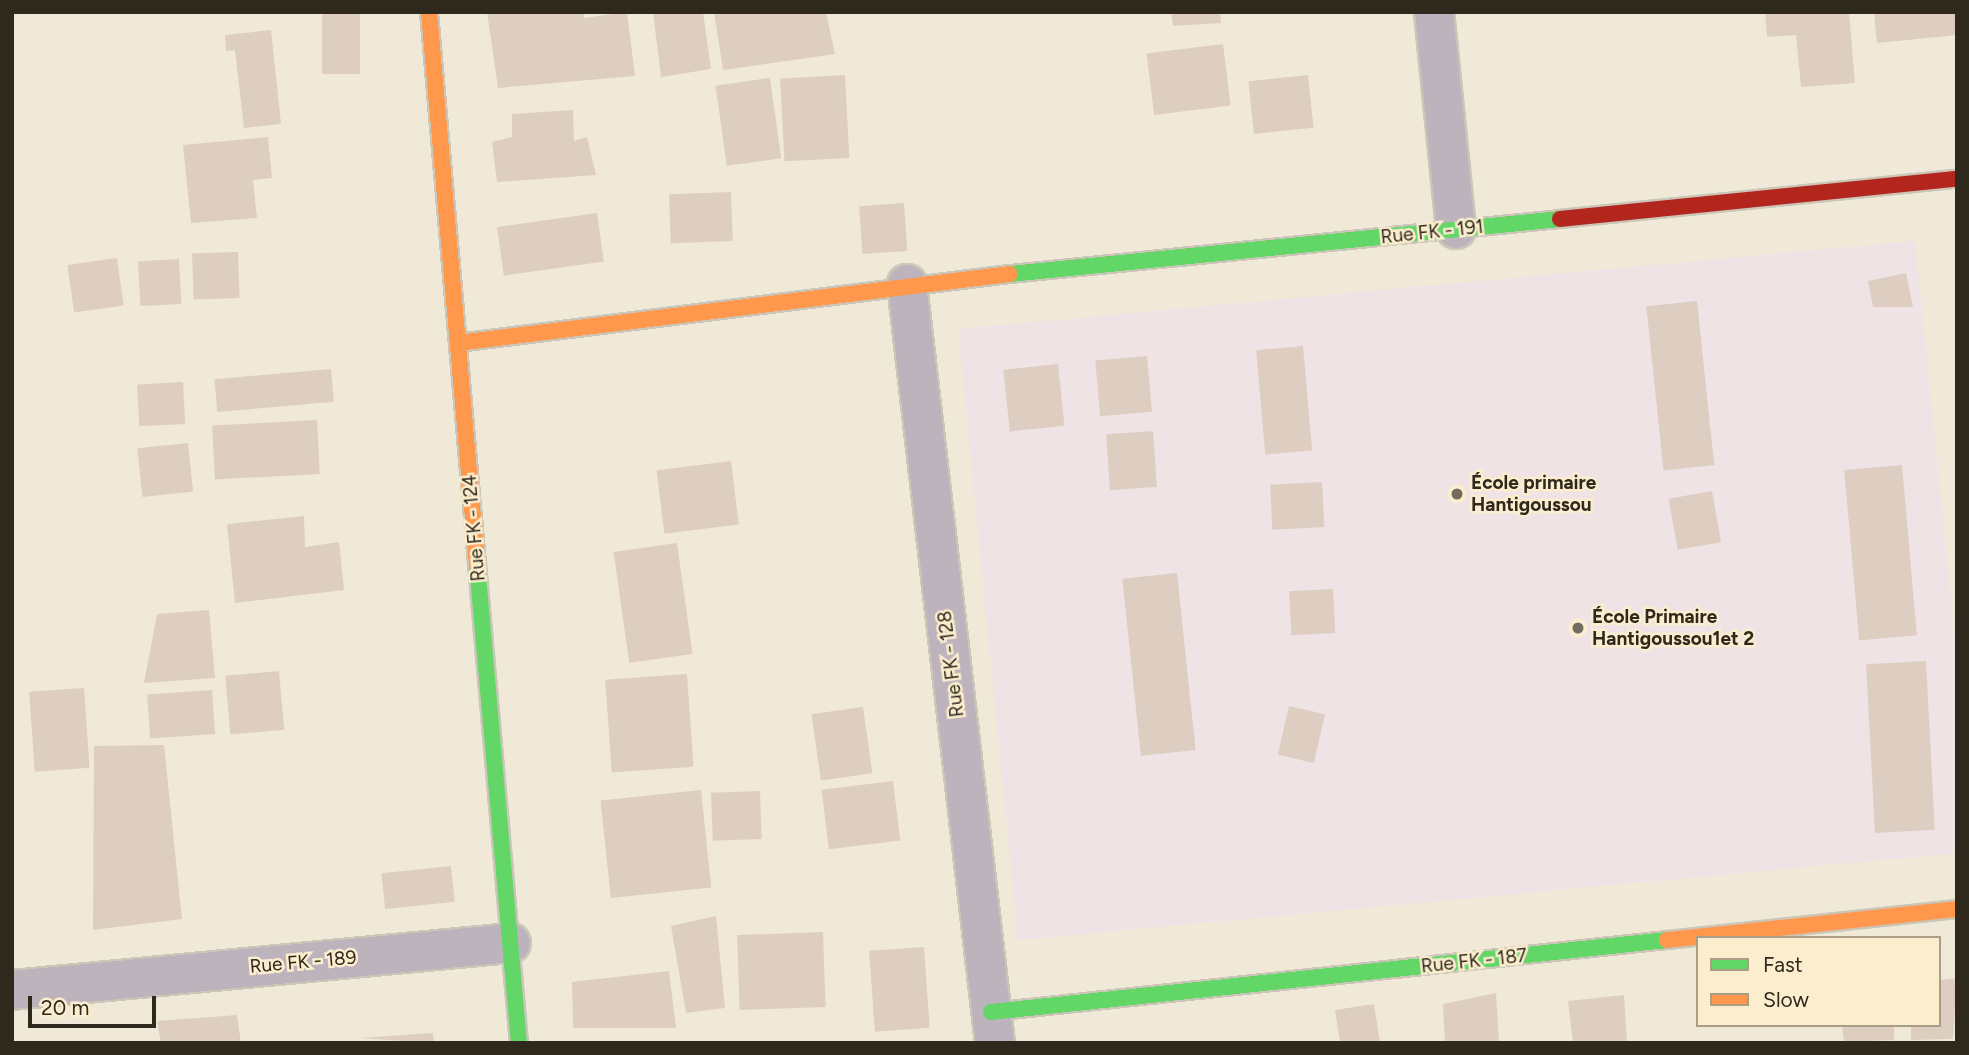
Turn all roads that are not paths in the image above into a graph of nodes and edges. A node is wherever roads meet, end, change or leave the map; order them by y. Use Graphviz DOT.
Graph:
graph roads {
  1 [pos="429,12"];
  2 [pos="1434,12"];
  3 [pos="1957,179"];
  4 [pos="1456,229"];
  5 [pos="907,284"];
  6 [pos="458,343"];
  7 [pos="1957,909"];
  8 [pos="1738,936"];
  9 [pos="1696,941"];
  10 [pos="511,943"];
  11 [pos="12,990"];
  12 [pos="993,1028"];
  13 [pos="519,1043"];
  1 -- 6 [label="street, Rue FK - 124"];
  2 -- 4 [label="street"];
  3 -- 4 [label="street, Rue FK - 191"];
  4 -- 5 [label="street, Rue FK - 191"];
  5 -- 6 [label="street, Rue FK - 191"];
  5 -- 12 [label="street, Rue FK - 128"];
  6 -- 10 [label="street, Rue FK - 124"];
  7 -- 8 [label="street, Rue FK - 187"];
  9 -- 12 [label="street, Rue FK - 187"];
  10 -- 11 [label="street, Rue FK - 189"];
  10 -- 13 [label="street, Rue FK - 124"];
}
